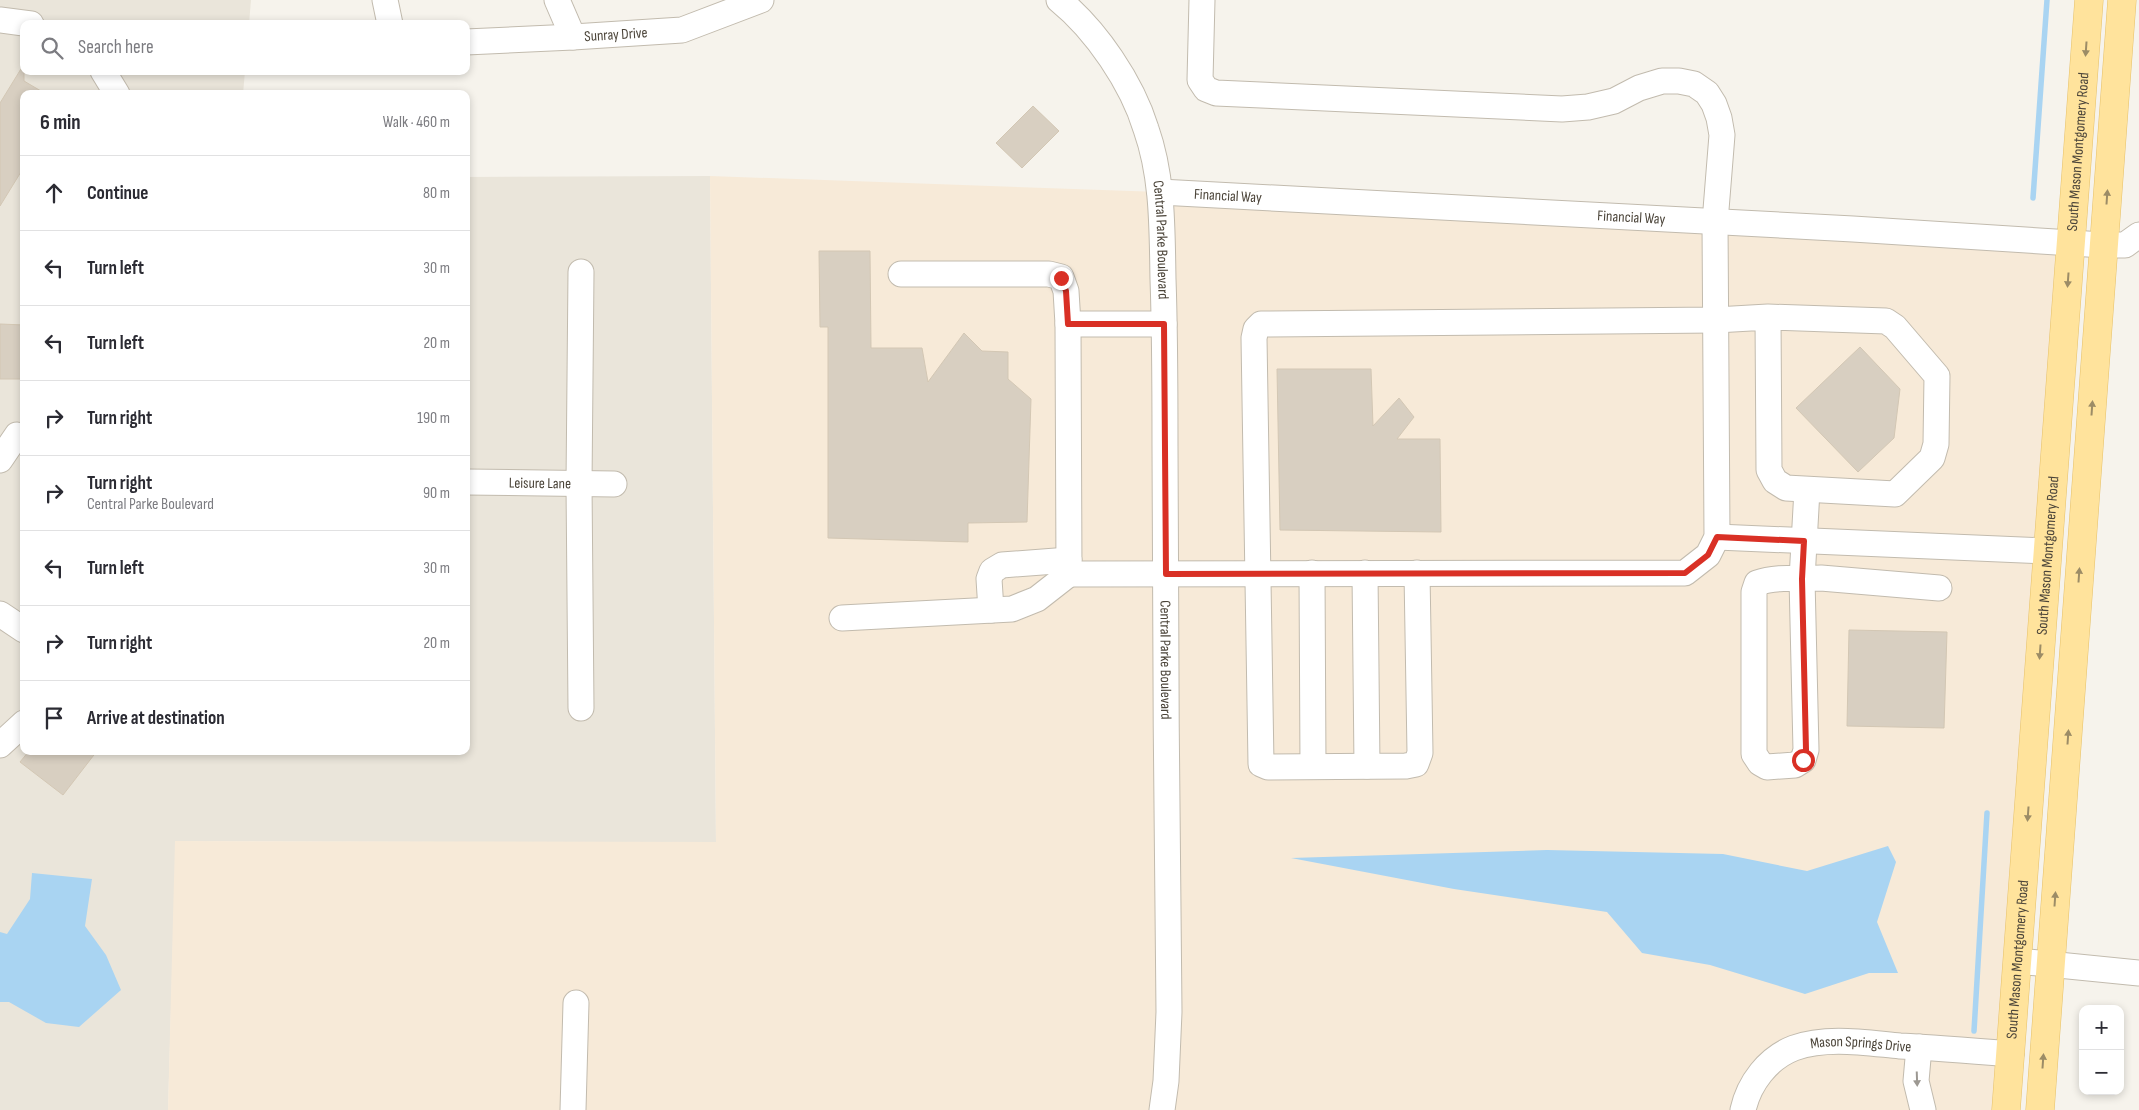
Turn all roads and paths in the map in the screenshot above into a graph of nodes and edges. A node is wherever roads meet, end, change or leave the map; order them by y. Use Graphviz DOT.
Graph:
graph roads {
  1 [pos="384,0"];
  2 [pos="557,0"];
  3 [pos="761,0"];
  4 [pos="1059,0"];
  5 [pos="1202,0"];
  6 [pos="2089,0"];
  7 [pos="2122,0"];
  8 [pos="0,20"];
  9 [pos="389,20"];
  10 [pos="20,23"];
  11 [pos="573,37"];
  12 [pos="470,42"];
  13 [pos="105,75"];
  14 [pos="115,90"];
  15 [pos="1160,192"];
  16 [pos="1715,222"];
  17 [pos="2071,243"];
  18 [pos="2127,247"];
  19 [pos="581,272"];
  20 [pos="901,274"];
  21 [pos="1768,316"];
  22 [pos="1716,320"];
  23 [pos="1068,324"];
  24 [pos="1164,324"];
  25 [pos="20,437"];
  26 [pos="0,460"];
  27 [pos="470,482"];
  28 [pos="579,484"];
  29 [pos="614,484"];
  30 [pos="1807,490"];
  31 [pos="1717,537"];
  32 [pos="1804,541"];
  33 [pos="2048,551"];
  34 [pos="1069,567"];
  35 [pos="1259,573"];
  36 [pos="1312,573"];
  37 [pos="1365,573"];
  38 [pos="1417,573"];
  39 [pos="1166,574"];
  40 [pos="1802,579"];
  41 [pos="1939,588"];
  42 [pos="991,610"];
  43 [pos="0,614"];
  44 [pos="842,618"];
  45 [pos="20,627"];
  46 [pos="581,708"];
  47 [pos="20,727"];
  48 [pos="0,745"];
  49 [pos="1313,766"];
  50 [pos="1367,766"];
  51 [pos="2018,961"];
  52 [pos="2051,965"];
  53 [pos="2139,973"];
  54 [pos="576,1003"];
  55 [pos="1919,1047"];
  56 [pos="2011,1054"];
  57 [pos="574,1110"];
  58 [pos="1162,1110"];
  59 [pos="1743,1110"];
  60 [pos="1923,1110"];
  61 [pos="2006,1110"];
  62 [pos="2040,1110"];
  1 -- 9 [label="street"];
  2 -- 11 [label="street"];
  3 -- 11 [label="street, Sunray Drive"];
  4 -- 15 [label="street, Central Parke Boulevard"];
  5 -- 16 [label="street"];
  6 -- 17 [label="main road, South Mason Montgomery Road, one-way"];
  18 -- 7 [label="main road, one-way"];
  8 -- 10 [label="street"];
  11 -- 12 [label="street, Sunray Drive"];
  13 -- 14 [label="street"];
  15 -- 16 [label="street, Financial Way"];
  15 -- 24 [label="street, Central Parke Boulevard"];
  16 -- 17 [label="street, Financial Way"];
  16 -- 22 [label="street"];
  17 -- 18 [label="street, Financial Way"];
  17 -- 33 [label="main road, South Mason Montgomery Road, one-way"];
  52 -- 18 [label="main road, one-way"];
  19 -- 28 [label="street"];
  20 -- 23 [label="street"];
  21 -- 22 [label="street"];
  21 -- 30 [label="street"];
  21 -- 30 [label="street"];
  22 -- 31 [label="street"];
  22 -- 35 [label="street"];
  23 -- 24 [label="street"];
  23 -- 34 [label="street"];
  24 -- 39 [label="street, Central Parke Boulevard"];
  25 -- 26 [label="street"];
  27 -- 28 [label="street, Leisure Lane"];
  28 -- 29 [label="street, Leisure Lane"];
  28 -- 46 [label="street"];
  30 -- 32 [label="street"];
  31 -- 32 [label="street"];
  31 -- 38 [label="street"];
  32 -- 33 [label="street"];
  32 -- 40 [label="street"];
  33 -- 51 [label="main road, South Mason Montgomery Road, one-way"];
  34 -- 39 [label="street"];
  34 -- 42 [label="street"];
  34 -- 42 [label="street"];
  35 -- 36 [label="street"];
  35 -- 39 [label="street"];
  35 -- 49 [label="street"];
  36 -- 37 [label="street"];
  36 -- 49 [label="street"];
  37 -- 38 [label="street"];
  37 -- 50 [label="street"];
  38 -- 50 [label="street"];
  39 -- 58 [label="street, Central Parke Boulevard"];
  40 -- 40 [label="street"];
  40 -- 41 [label="street"];
  42 -- 44 [label="street"];
  43 -- 45 [label="street"];
  47 -- 48 [label="street"];
  49 -- 50 [label="street"];
  51 -- 52 [label="street"];
  51 -- 56 [label="main road, South Mason Montgomery Road"];
  52 -- 53 [label="street"];
  62 -- 52 [label="main road, one-way"];
  54 -- 57 [label="street"];
  55 -- 56 [label="street, Mason Springs Drive"];
  55 -- 59 [label="street, Mason Springs Drive"];
  55 -- 60 [label="street, one-way"];
  56 -- 61 [label="main road, South Mason Montgomery Road"];
}
